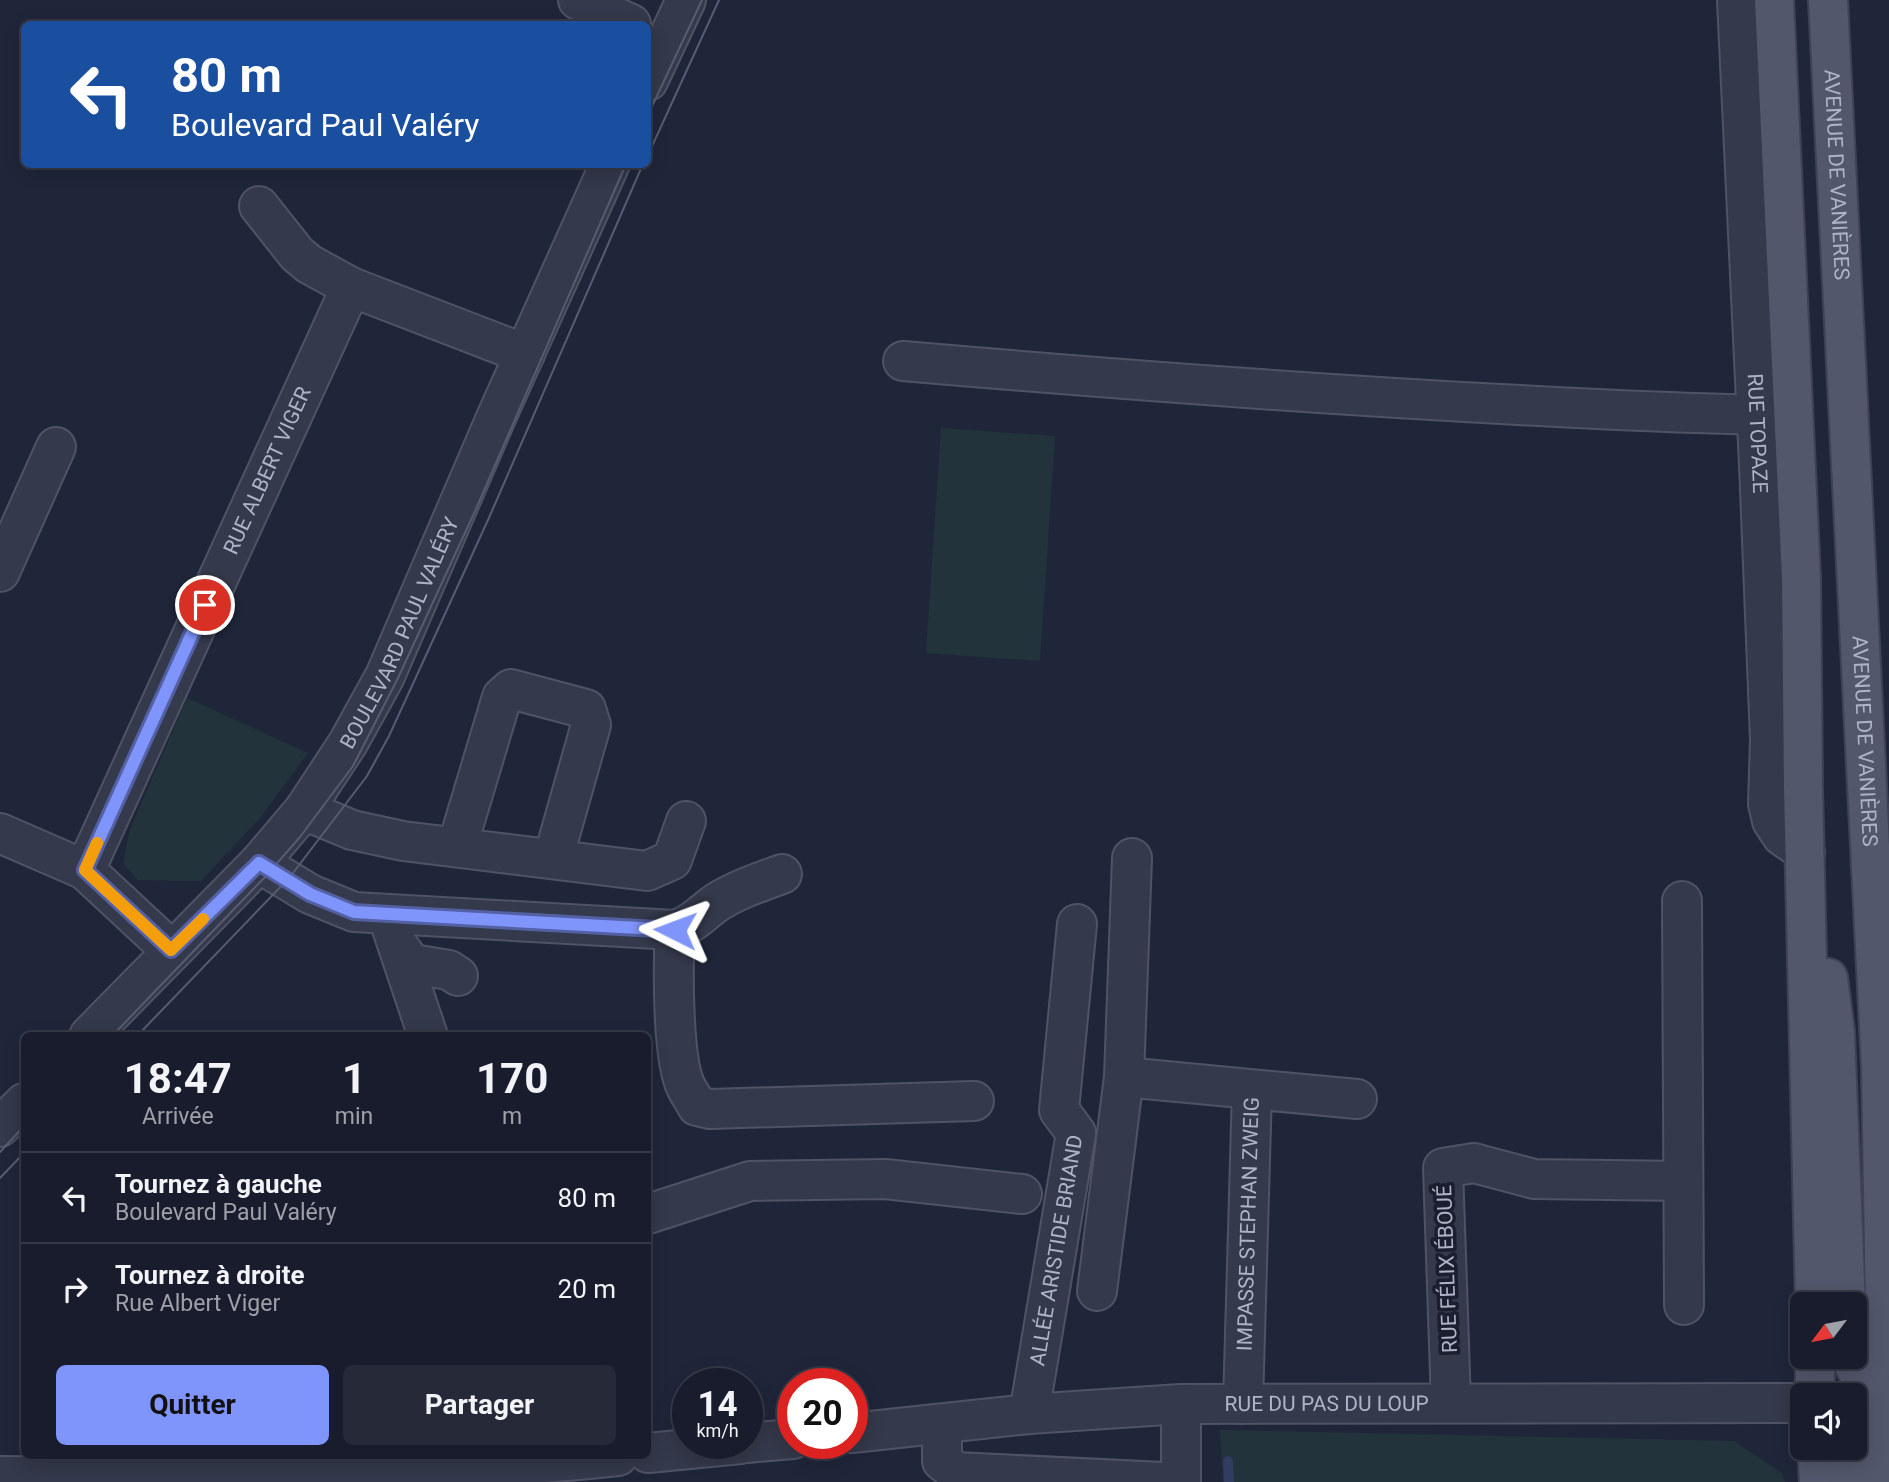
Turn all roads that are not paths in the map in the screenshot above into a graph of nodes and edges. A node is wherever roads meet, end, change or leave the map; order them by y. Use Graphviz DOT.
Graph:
graph roads {
  1 [pos="578,0"];
  2 [pos="686,0"];
  3 [pos="1737,0"];
  4 [pos="1773,0"];
  5 [pos="1828,0"];
  6 [pos="624,21"];
  7 [pos="657,36"];
  8 [pos="651,66"];
  9 [pos="608,168"];
  10 [pos="259,206"];
  11 [pos="351,287"];
  12 [pos="525,354"];
  13 [pos="902,361"];
  14 [pos="1757,415"];
  15 [pos="56,447"];
  16 [pos="0,572"];
  17 [pos="304,810"];
  18 [pos="686,821"];
  19 [pos="0,833"];
  20 [pos="457,847"];
  21 [pos="1805,852"];
  22 [pos="1132,858"];
  23 [pos="554,859"];
  24 [pos="259,863"];
  25 [pos="85,870"];
  26 [pos="782,874"];
  27 [pos="1682,901"];
  28 [pos="1077,924"];
  29 [pos="393,930"];
  30 [pos="675,930"];
  31 [pos="171,950"];
  32 [pos="458,976"];
  33 [pos="93,1032"];
  34 [pos="427,1032"];
  35 [pos="1124,1077"];
  36 [pos="1885,1078"];
  37 [pos="1252,1090"];
  38 [pos="1357,1098"];
  39 [pos="974,1101"];
  40 [pos="21,1105"];
  41 [pos="0,1127"];
  42 [pos="1684,1181"];
  43 [pos="1022,1194"];
  44 [pos="651,1213"];
  45 [pos="1097,1291"];
  46 [pos="1815,1292"];
  47 [pos="1846,1292"];
  48 [pos="1684,1305"];
  49 [pos="1856,1369"];
  50 [pos="1876,1399"];
  51 [pos="1451,1403"];
  52 [pos="1790,1403"];
  53 [pos="1181,1404"];
  54 [pos="1243,1404"];
  55 [pos="1029,1414"];
  56 [pos="942,1425"];
  57 [pos="868,1432"];
  58 [pos="672,1451"];
  59 [pos="651,1453"];
  60 [pos="558,1459"];
  61 [pos="1818,1460"];
  62 [pos="1849,1460"];
  63 [pos="518,1461"];
  64 [pos="0,1476"];
  65 [pos="1163,1482"];
  66 [pos="1181,1482"];
  67 [pos="1819,1482"];
  68 [pos="1851,1482"];
  69 [pos="1885,1482"];
  1 -- 6 [label="street"];
  2 -- 7 [label="street"];
  3 -- 14 [label="street, RUE TOPAZE"];
  4 -- 21 [label="main road"];
  5 -- 36 [label="main road, AVENUE DE VANIÈRES"];
  7 -- 8 [label="street"];
  9 -- 12 [label="street, BOULEVARD PAUL VALÉRY"];
  10 -- 11 [label="street"];
  11 -- 12 [label="street"];
  11 -- 25 [label="street, RUE ALBERT VIGER"];
  12 -- 17 [label="street, BOULEVARD PAUL VALÉRY"];
  13 -- 14 [label="street"];
  14 -- 21 [label="street, RUE TOPAZE"];
  15 -- 16 [label="street"];
  17 -- 20 [label="street"];
  17 -- 24 [label="street, BOULEVARD PAUL VALÉRY"];
  18 -- 23 [label="street"];
  19 -- 25 [label="street"];
  20 -- 23 [label="street"];
  20 -- 23 [label="street"];
  21 -- 46 [label="main road"];
  21 -- 47 [label="main road"];
  22 -- 35 [label="street"];
  24 -- 29 [label="street"];
  24 -- 31 [label="street, BOULEVARD PAUL VALÉRY"];
  25 -- 31 [label="street"];
  26 -- 30 [label="street"];
  27 -- 42 [label="street"];
  28 -- 55 [label="street, ALLÉE ARISTIDE BRIAND"];
  29 -- 30 [label="street"];
  29 -- 32 [label="street"];
  29 -- 34 [label="street"];
  30 -- 39 [label="street"];
  31 -- 33 [label="street, BOULEVARD PAUL VALÉRY"];
  35 -- 37 [label="street, IMPASSE STEPHAN ZWEIG"];
  35 -- 45 [label="street"];
  36 -- 50 [label="main road, AVENUE DE VANIÈRES"];
  37 -- 38 [label="street"];
  37 -- 54 [label="street, IMPASSE STEPHAN ZWEIG"];
  40 -- 41 [label="street"];
  42 -- 48 [label="street"];
  42 -- 51 [label="street, RUE FÉLIX ÉBOUÉ"];
  43 -- 44 [label="street"];
  49 -- 50 [label="main road"];
  50 -- 69 [label="main road, AVENUE DE VANIÈRES"];
  51 -- 52 [label="street, RUE DU PAS DU LOUP"];
  51 -- 54 [label="street, RUE DU PAS DU LOUP"];
  53 -- 54 [label="street, RUE DU PAS DU LOUP"];
  53 -- 55 [label="street, RUE DU PAS DU LOUP"];
  53 -- 66 [label="street"];
  55 -- 56 [label="street, RUE DU PAS DU LOUP"];
  56 -- 57 [label="street, RUE DU PAS DU LOUP"];
  56 -- 65 [label="street"];
  58 -- 59 [label="street"];
  60 -- 63 [label="street"];
  61 -- 67 [label="main road"];
  62 -- 68 [label="main road"];
  63 -- 64 [label="street"];
}
